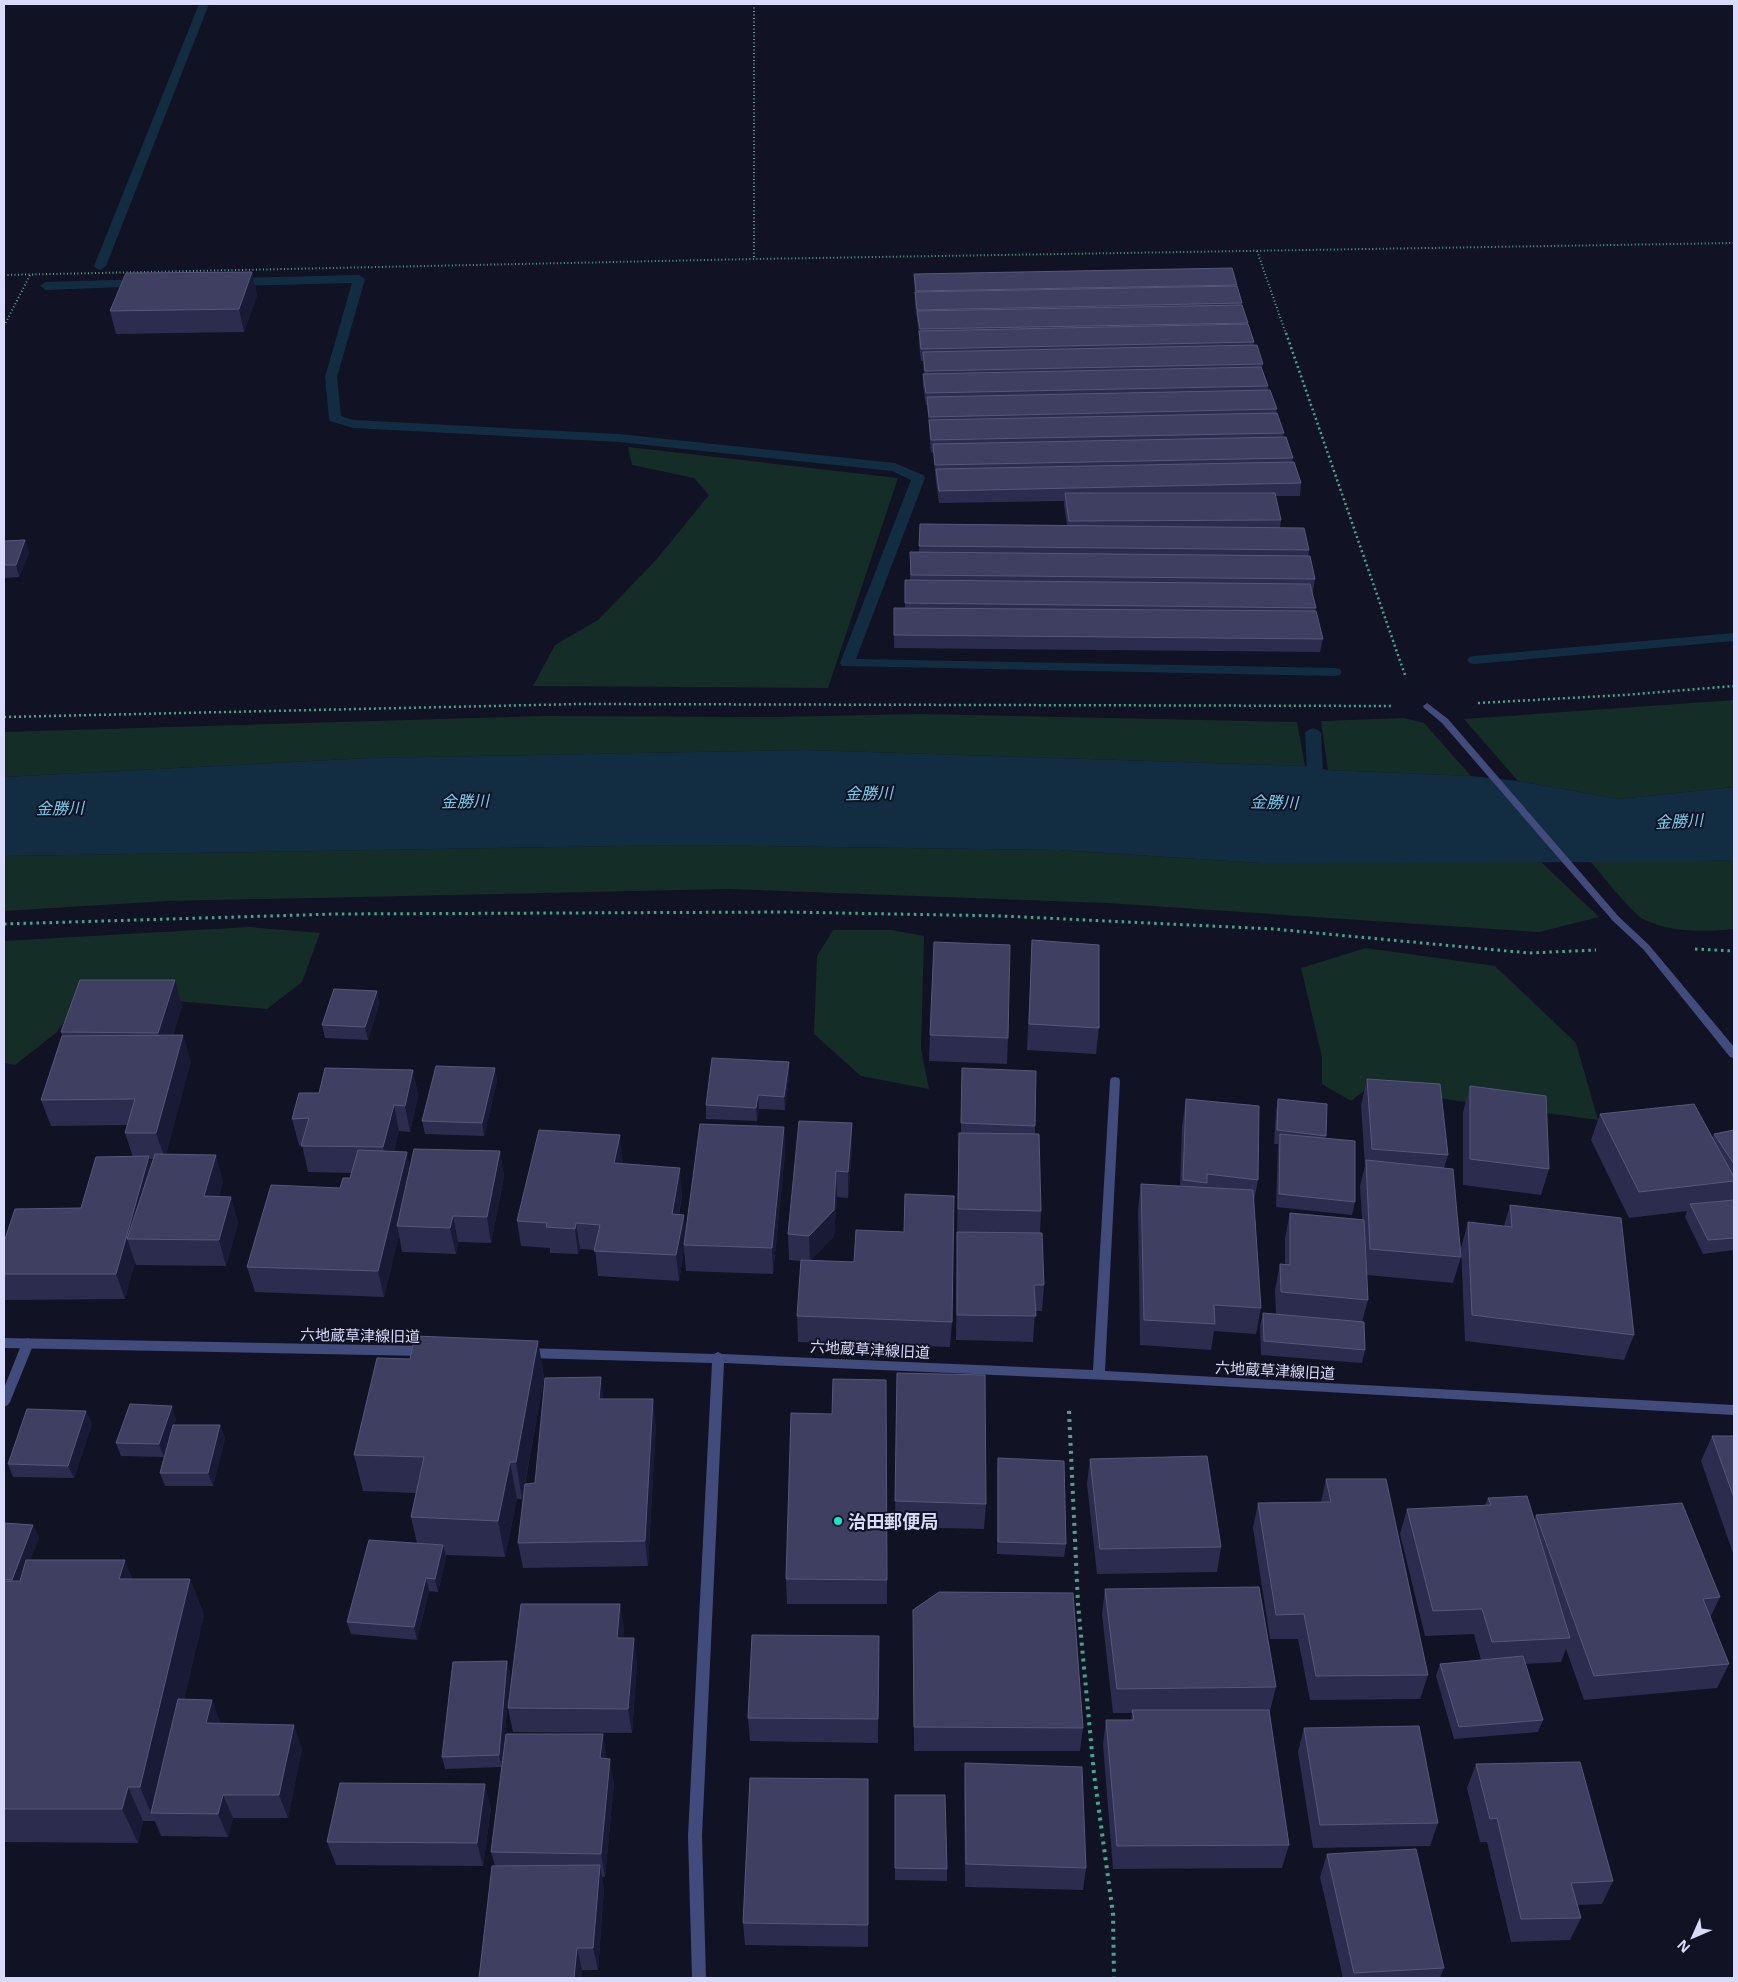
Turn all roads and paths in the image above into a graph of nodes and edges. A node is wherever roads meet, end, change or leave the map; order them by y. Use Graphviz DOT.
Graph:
graph roads {
  1 [pos="754,4"];
  2 [pos="1734,243"];
  3 [pos="1257,251"];
  4 [pos="754,259"];
  5 [pos="30,274"];
  6 [pos="4,275"];
  7 [pos="4,326"];
  8 [pos="1734,686"];
  9 [pos="1427,706"];
  10 [pos="4,717"];
  11 [pos="4,924"];
  12 [pos="1646,947"];
  13 [pos="1734,951"];
  14 [pos="1734,1054"];
  15 [pos="1115,1080"];
  16 [pos="4,1343"];
  17 [pos="28,1343"];
  18 [pos="442,1352"];
  19 [pos="511,1353"];
  20 [pos="718,1357"];
  21 [pos="1068,1373"];
  22 [pos="1099,1375"];
  23 [pos="4,1402"];
  24 [pos="1734,1410"];
  25 [pos="699,1978"];
  26 [pos="1114,1978"];
  1 -- 4 [label="path"];
  2 -- 3 [label="path"];
  3 -- 4 [label="path"];
  3 -- 9 [label="path"];
  4 -- 5 [label="path"];
  5 -- 6 [label="path"];
  5 -- 7 [label="path"];
  8 -- 9 [label="path"];
  9 -- 10 [label="path"];
  9 -- 12 [label="street"];
  11 -- 12 [label="path"];
  12 -- 13 [label="path"];
  12 -- 14 [label="street"];
  15 -- 22 [label="street"];
  16 -- 17 [label="street, 六地蔵草津線旧道"];
  17 -- 18 [label="street, 六地蔵草津線旧道"];
  17 -- 23 [label="street"];
  19 -- 20 [label="street, 六地蔵草津線旧道"];
  20 -- 21 [label="street, 六地蔵草津線旧道"];
  20 -- 25 [label="street"];
  21 -- 22 [label="street, 六地蔵草津線旧道"];
  21 -- 26 [label="path"];
  22 -- 24 [label="street, 六地蔵草津線旧道"];
}
